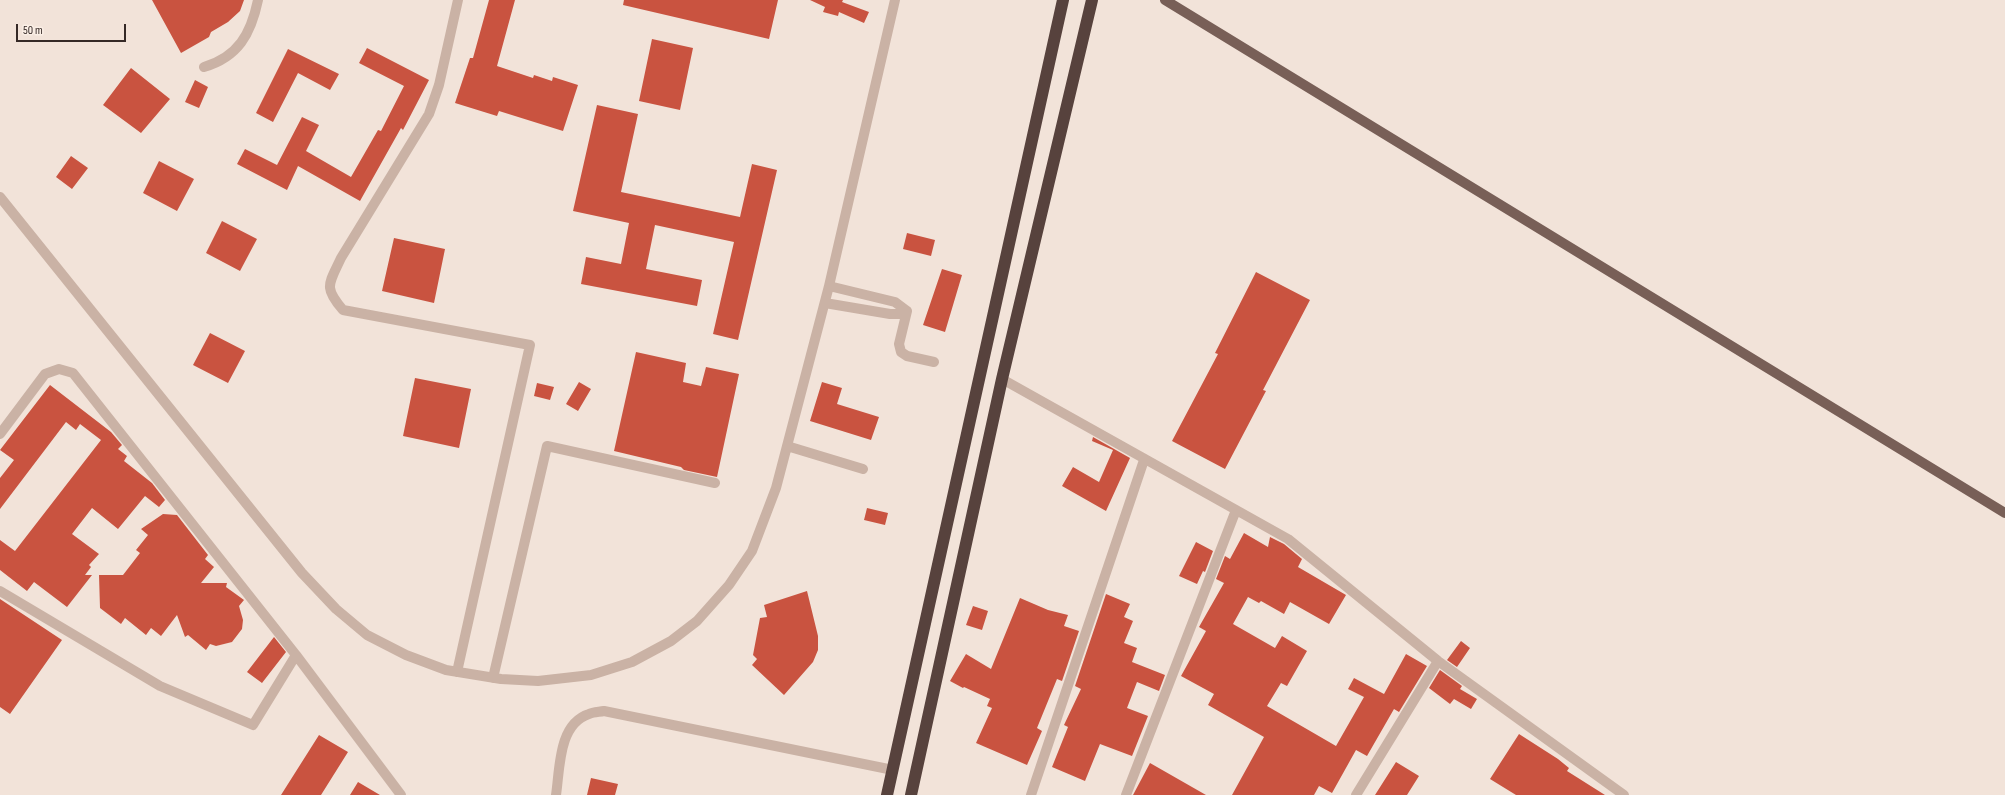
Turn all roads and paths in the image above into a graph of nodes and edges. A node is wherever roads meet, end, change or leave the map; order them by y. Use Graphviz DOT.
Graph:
graph roads {
  1 [pos="258,0"];
  2 [pos="458,0"];
  3 [pos="895,0"];
  4 [pos="1063,0"];
  5 [pos="1092,0"];
  6 [pos="1165,0"];
  7 [pos="204,67"];
  8 [pos="0,197"];
  9 [pos="829,286"];
  10 [pos="825,303"];
  11 [pos="907,312"];
  12 [pos="934,362"];
  13 [pos="1002,379"];
  14 [pos="0,434"];
  15 [pos="787,446"];
  16 [pos="1144,460"];
  17 [pos="864,469"];
  18 [pos="715,483"];
  19 [pos="1236,510"];
  20 [pos="2005,513"];
  21 [pos="0,591"];
  22 [pos="296,655"];
  23 [pos="1438,661"];
  24 [pos="457,672"];
  25 [pos="493,678"];
  26 [pos="893,770"];
  27 [pos="1622,794"];
  28 [pos="401,795"];
  29 [pos="556,795"];
  30 [pos="887,795"];
  31 [pos="911,795"];
  32 [pos="1031,795"];
  33 [pos="1126,795"];
  34 [pos="1356,795"];
  1 -- 7 [label="street"];
  2 -- 24 [label="street"];
  3 -- 9 [label="street"];
  4 -- 26 [label="highway"];
  5 -- 13 [label="highway"];
  6 -- 20 [label="main road"];
  8 -- 24 [label="street"];
  9 -- 10 [label="street"];
  9 -- 11 [label="street"];
  10 -- 11 [label="street"];
  10 -- 15 [label="street"];
  11 -- 12 [label="street"];
  13 -- 16 [label="street"];
  13 -- 31 [label="highway"];
  14 -- 22 [label="street"];
  15 -- 17 [label="street"];
  15 -- 25 [label="street"];
  16 -- 19 [label="street"];
  16 -- 32 [label="street"];
  18 -- 25 [label="street"];
  19 -- 23 [label="street"];
  19 -- 33 [label="street"];
  21 -- 22 [label="street"];
  22 -- 28 [label="street"];
  23 -- 27 [label="street"];
  23 -- 34 [label="street"];
  24 -- 25 [label="street"];
  26 -- 29 [label="street"];
  26 -- 30 [label="highway"];
}
